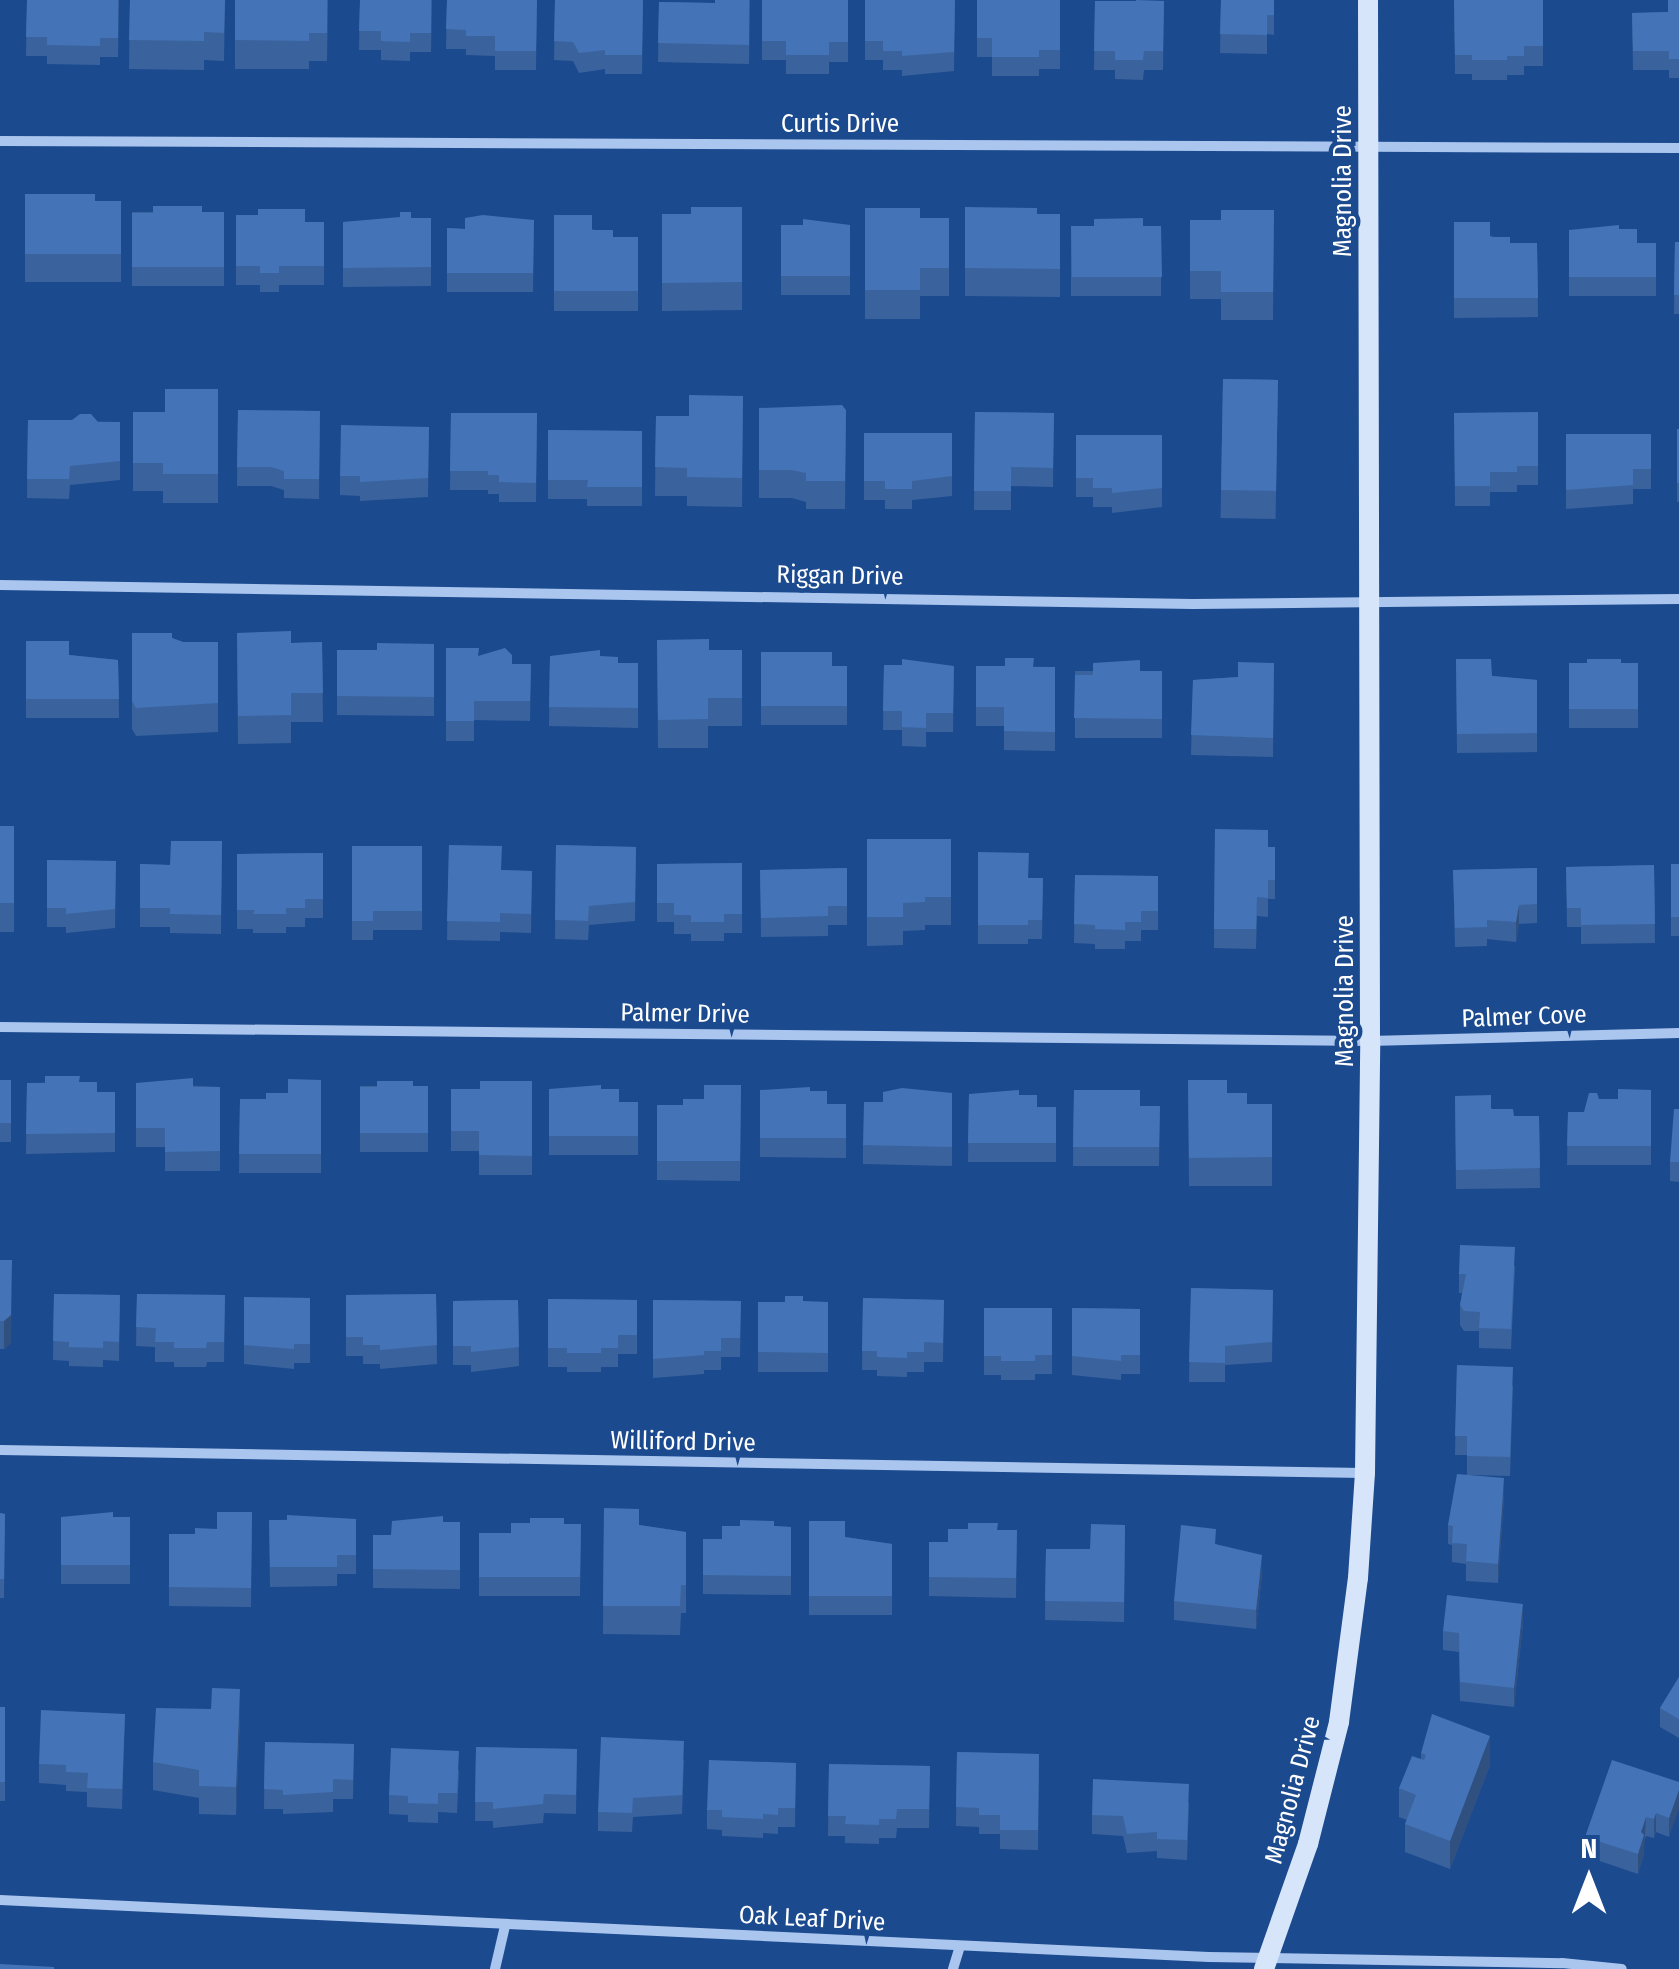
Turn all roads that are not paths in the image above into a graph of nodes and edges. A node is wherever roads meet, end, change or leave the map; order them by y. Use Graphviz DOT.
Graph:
graph roads {
  1 [pos="1368,0"];
  2 [pos="0,141"];
  3 [pos="1368,146"];
  4 [pos="1679,148"];
  5 [pos="0,585"];
  6 [pos="1679,599"];
  7 [pos="1370,605"];
  8 [pos="0,1027"];
  9 [pos="1679,1033"];
  10 [pos="1370,1041"];
  11 [pos="0,1450"];
  12 [pos="1365,1474"];
  13 [pos="0,1900"];
  14 [pos="506,1926"];
  15 [pos="960,1946"];
  16 [pos="1266,1964"];
  17 [pos="495,1969"];
  18 [pos="953,1969"];
  19 [pos="1622,1969"];
  1 -- 3 [label="street, Magnolia Drive"];
  2 -- 3 [label="street, Curtis Drive"];
  3 -- 4 [label="street, Curtis Drive"];
  3 -- 7 [label="street, Magnolia Drive"];
  5 -- 7 [label="street, Riggan Drive"];
  6 -- 7 [label="street, Riggan Drive"];
  7 -- 10 [label="street, Magnolia Drive"];
  8 -- 10 [label="street, Palmer Drive"];
  9 -- 10 [label="street, Palmer Cove"];
  10 -- 12 [label="street, Magnolia Drive"];
  11 -- 12 [label="street, Williford Drive"];
  12 -- 16 [label="street, Magnolia Drive"];
  13 -- 14 [label="street, Oak Leaf Drive"];
  14 -- 15 [label="street, Oak Leaf Drive"];
  14 -- 17 [label="street"];
  15 -- 16 [label="street, Oak Leaf Drive"];
  15 -- 18 [label="street"];
  16 -- 19 [label="street, Oak Leaf Drive"];
}
